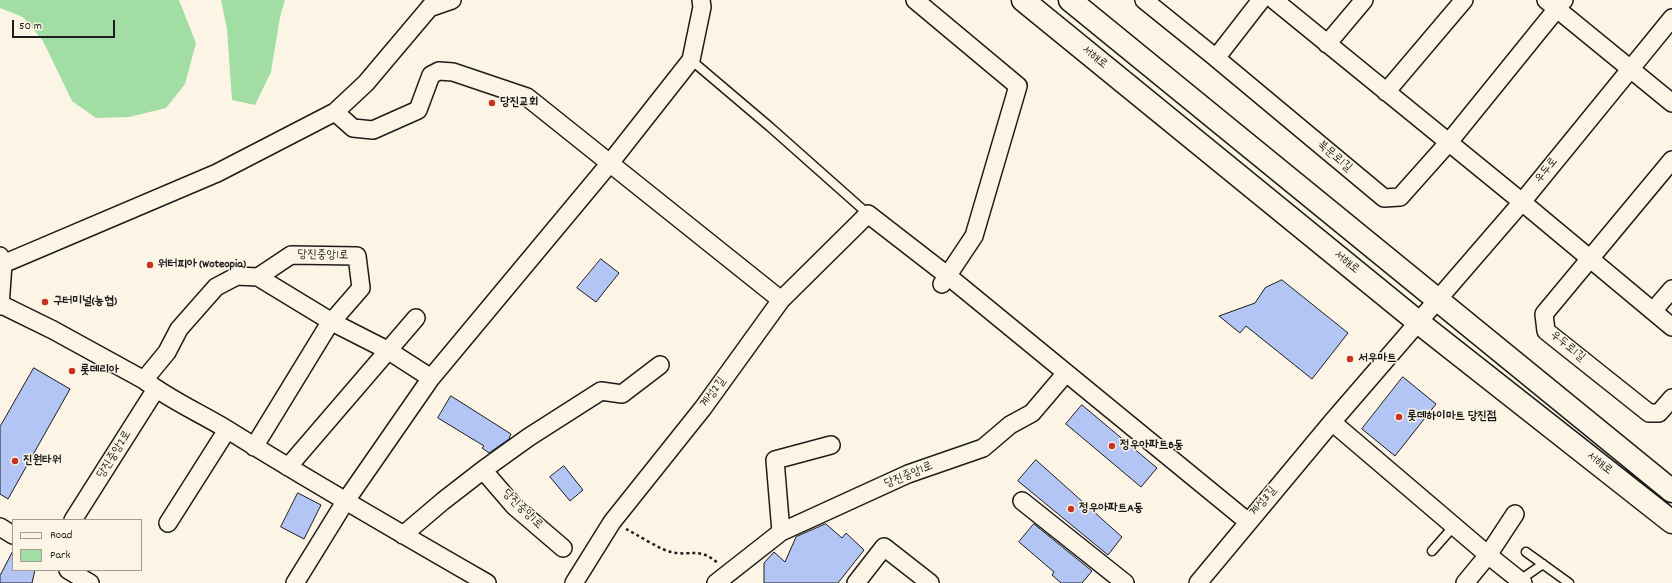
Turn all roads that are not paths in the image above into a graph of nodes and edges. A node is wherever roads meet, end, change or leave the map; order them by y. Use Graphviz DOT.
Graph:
graph roads {
  1 [pos="452,0"];
  2 [pos="701,0"];
  3 [pos="915,0"];
  4 [pos="1023,0"];
  5 [pos="1070,0"];
  6 [pos="1144,0"];
  7 [pos="1261,0"];
  8 [pos="1274,0"];
  9 [pos="1364,0"];
  10 [pos="1464,0"];
  11 [pos="1556,3"];
  12 [pos="432,4"];
  13 [pos="1672,18"];
  14 [pos="1327,44"];
  15 [pos="1216,58"];
  16 [pos="691,60"];
  17 [pos="1631,68"];
  18 [pos="1386,92"];
  19 [pos="1672,103"];
  20 [pos="335,112"];
  21 [pos="1448,142"];
  22 [pos="1672,160"];
  23 [pos="610,163"];
  24 [pos="1522,202"];
  25 [pos="868,214"];
  26 [pos="1591,259"];
  27 [pos="1,260"];
  28 [pos="258,277"];
  29 [pos="945,280"];
  30 [pos="1672,289"];
  31 [pos="782,300"];
  32 [pos="1437,300"];
  33 [pos="0,305"];
  34 [pos="1653,311"];
  35 [pos="416,318"];
  36 [pos="332,322"];
  37 [pos="1418,322"];
  38 [pos="1672,327"];
  39 [pos="389,351"];
  40 [pos="660,365"];
  41 [pos="1066,373"];
  42 [pos="432,378"];
  43 [pos="150,385"];
  44 [pos="1672,398"];
  45 [pos="1332,422"];
  46 [pos="227,430"];
  47 [pos="831,445"];
  48 [pos="254,447"];
  49 [pos="288,467"];
  50 [pos="483,470"];
  51 [pos="1672,491"];
  52 [pos="1022,501"];
  53 [pos="345,502"];
  54 [pos="1516,514"];
  55 [pos="74,519"];
  56 [pos="1247,521"];
  57 [pos="1672,522"];
  58 [pos="168,523"];
  59 [pos="1454,526"];
  60 [pos="0,527"];
  61 [pos="781,532"];
  62 [pos="12,534"];
  63 [pos="403,535"];
  64 [pos="563,548"];
  65 [pos="1432,551"];
  66 [pos="1526,552"];
  67 [pos="1488,555"];
  68 [pos="1543,564"];
  69 [pos="70,571"];
  70 [pos="1521,581"];
  71 [pos="90,583"];
  72 [pos="295,583"];
  73 [pos="487,583"];
  74 [pos="574,583"];
  75 [pos="716,583"];
  76 [pos="856,583"];
  77 [pos="930,583"];
  78 [pos="1125,583"];
  79 [pos="1198,583"];
  80 [pos="1465,583"];
  81 [pos="1569,583"];
  1 -- 12 [label="street"];
  2 -- 16 [label="street"];
  3 -- 29 [label="street"];
  4 -- 37 [label="main road, 서해로"];
  5 -- 32 [label="main road, 서해로"];
  6 -- 15 [label="street, 북문로1길"];
  7 -- 15 [label="street"];
  8 -- 14 [label="street"];
  9 -- 14 [label="street"];
  10 -- 18 [label="street"];
  11 -- 17 [label="street"];
  11 -- 21 [label="street, 북문로1길"];
  12 -- 20 [label="street"];
  13 -- 17 [label="street, 우두로"];
  14 -- 18 [label="street"];
  15 -- 21 [label="street, 북문로1길"];
  16 -- 23 [label="street"];
  16 -- 25 [label="lane"];
  17 -- 19 [label="street"];
  17 -- 24 [label="street, 우두로"];
  18 -- 21 [label="street"];
  20 -- 23 [label="street"];
  20 -- 27 [label="street"];
  21 -- 24 [label="street"];
  22 -- 26 [label="street, 우두로1길"];
  23 -- 31 [label="street"];
  23 -- 42 [label="street"];
  24 -- 26 [label="street"];
  24 -- 32 [label="street, 우두로"];
  25 -- 29 [label="street"];
  25 -- 31 [label="street, 계성2길"];
  26 -- 34 [label="street"];
  26 -- 44 [label="street, 우두로1길"];
  27 -- 33 [label="street"];
  28 -- 36 [label="street"];
  28 -- 36 [label="street, 당진중앙1로"];
  28 -- 43 [label="street"];
  29 -- 41 [label="street"];
  30 -- 34 [label="street"];
  31 -- 74 [label="street, 계성2길"];
  32 -- 37 [label="street, 우두로"];
  32 -- 51 [label="main road, 서해로"];
  33 -- 43 [label="street"];
  34 -- 38 [label="street"];
  35 -- 39 [label="street"];
  36 -- 39 [label="street"];
  36 -- 48 [label="street, 당진중앙1로"];
  37 -- 45 [label="street, 계성3길"];
  37 -- 57 [label="main road, 서해로"];
  39 -- 42 [label="street"];
  39 -- 49 [label="street"];
  40 -- 50 [label="street"];
  41 -- 56 [label="street"];
  41 -- 61 [label="street, 당진중앙1로"];
  42 -- 53 [label="street"];
  43 -- 46 [label="street"];
  43 -- 55 [label="street, 당진중앙2로"];
  45 -- 56 [label="street, 계성3길"];
  45 -- 59 [label="street"];
  46 -- 48 [label="street"];
  46 -- 58 [label="street"];
  47 -- 61 [label="street"];
  48 -- 49 [label="street"];
  49 -- 53 [label="street"];
  50 -- 63 [label="street"];
  50 -- 64 [label="street, 당진중앙1로"];
  52 -- 78 [label="street"];
  53 -- 63 [label="street"];
  53 -- 72 [label="street"];
  54 -- 67 [label="street"];
  56 -- 79 [label="street, 계성3길"];
  59 -- 65 [label="lane"];
  59 -- 67 [label="street"];
  60 -- 62 [label="street"];
  61 -- 75 [label="street, 당진중앙1로"];
  63 -- 73 [label="street"];
  66 -- 68 [label="lane"];
  67 -- 70 [label="street"];
  67 -- 80 [label="street"];
  68 -- 70 [label="lane"];
  68 -- 81 [label="lane"];
  69 -- 71 [label="street"];
  76 -- 77 [label="street"];
}
